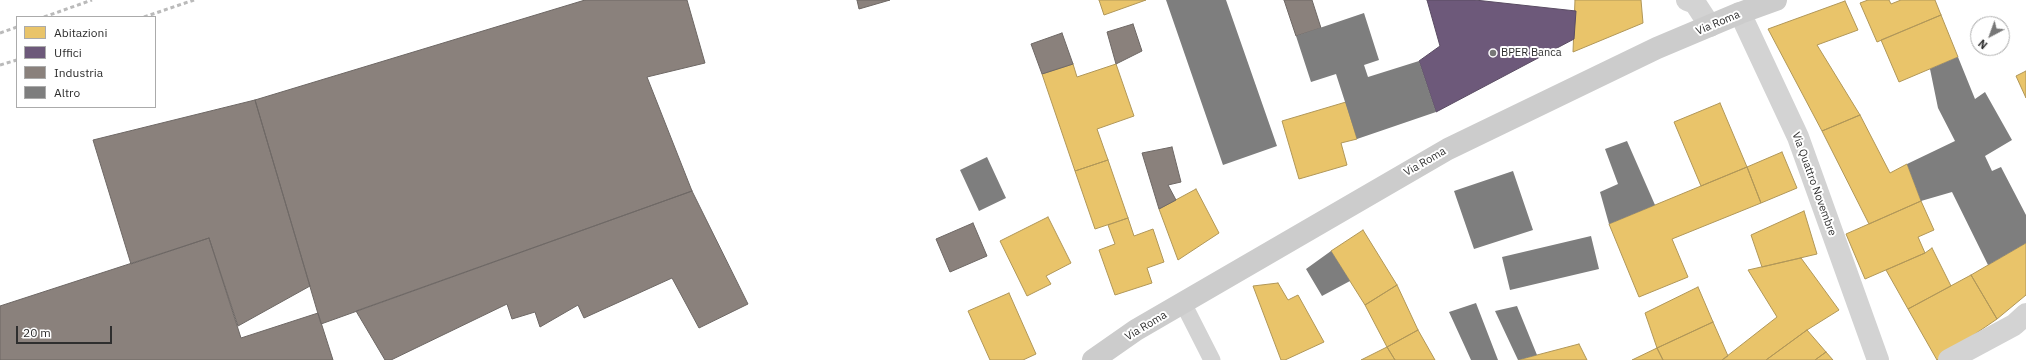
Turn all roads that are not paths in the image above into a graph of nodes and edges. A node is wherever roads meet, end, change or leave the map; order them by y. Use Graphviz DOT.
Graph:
graph roads {
  1 [pos="1687,0"];
  2 [pos="1776,0"];
  3 [pos="1740,13"];
  4 [pos="1710,26"];
  5 [pos="1183,303"];
  6 [pos="2026,314"];
  7 [pos="1093,360"];
  8 [pos="1212,360"];
  9 [pos="1878,360"];
  10 [pos="1949,360"];
  1 -- 4 [label="street"];
  2 -- 3 [label="main road, Via Roma"];
  3 -- 4 [label="main road, Via Roma"];
  3 -- 9 [label="street, Via Quattro Novembre"];
  4 -- 5 [label="main road, Via Roma"];
  5 -- 7 [label="main road, Via Roma"];
  5 -- 8 [label="lane"];
  6 -- 10 [label="street"];
}
